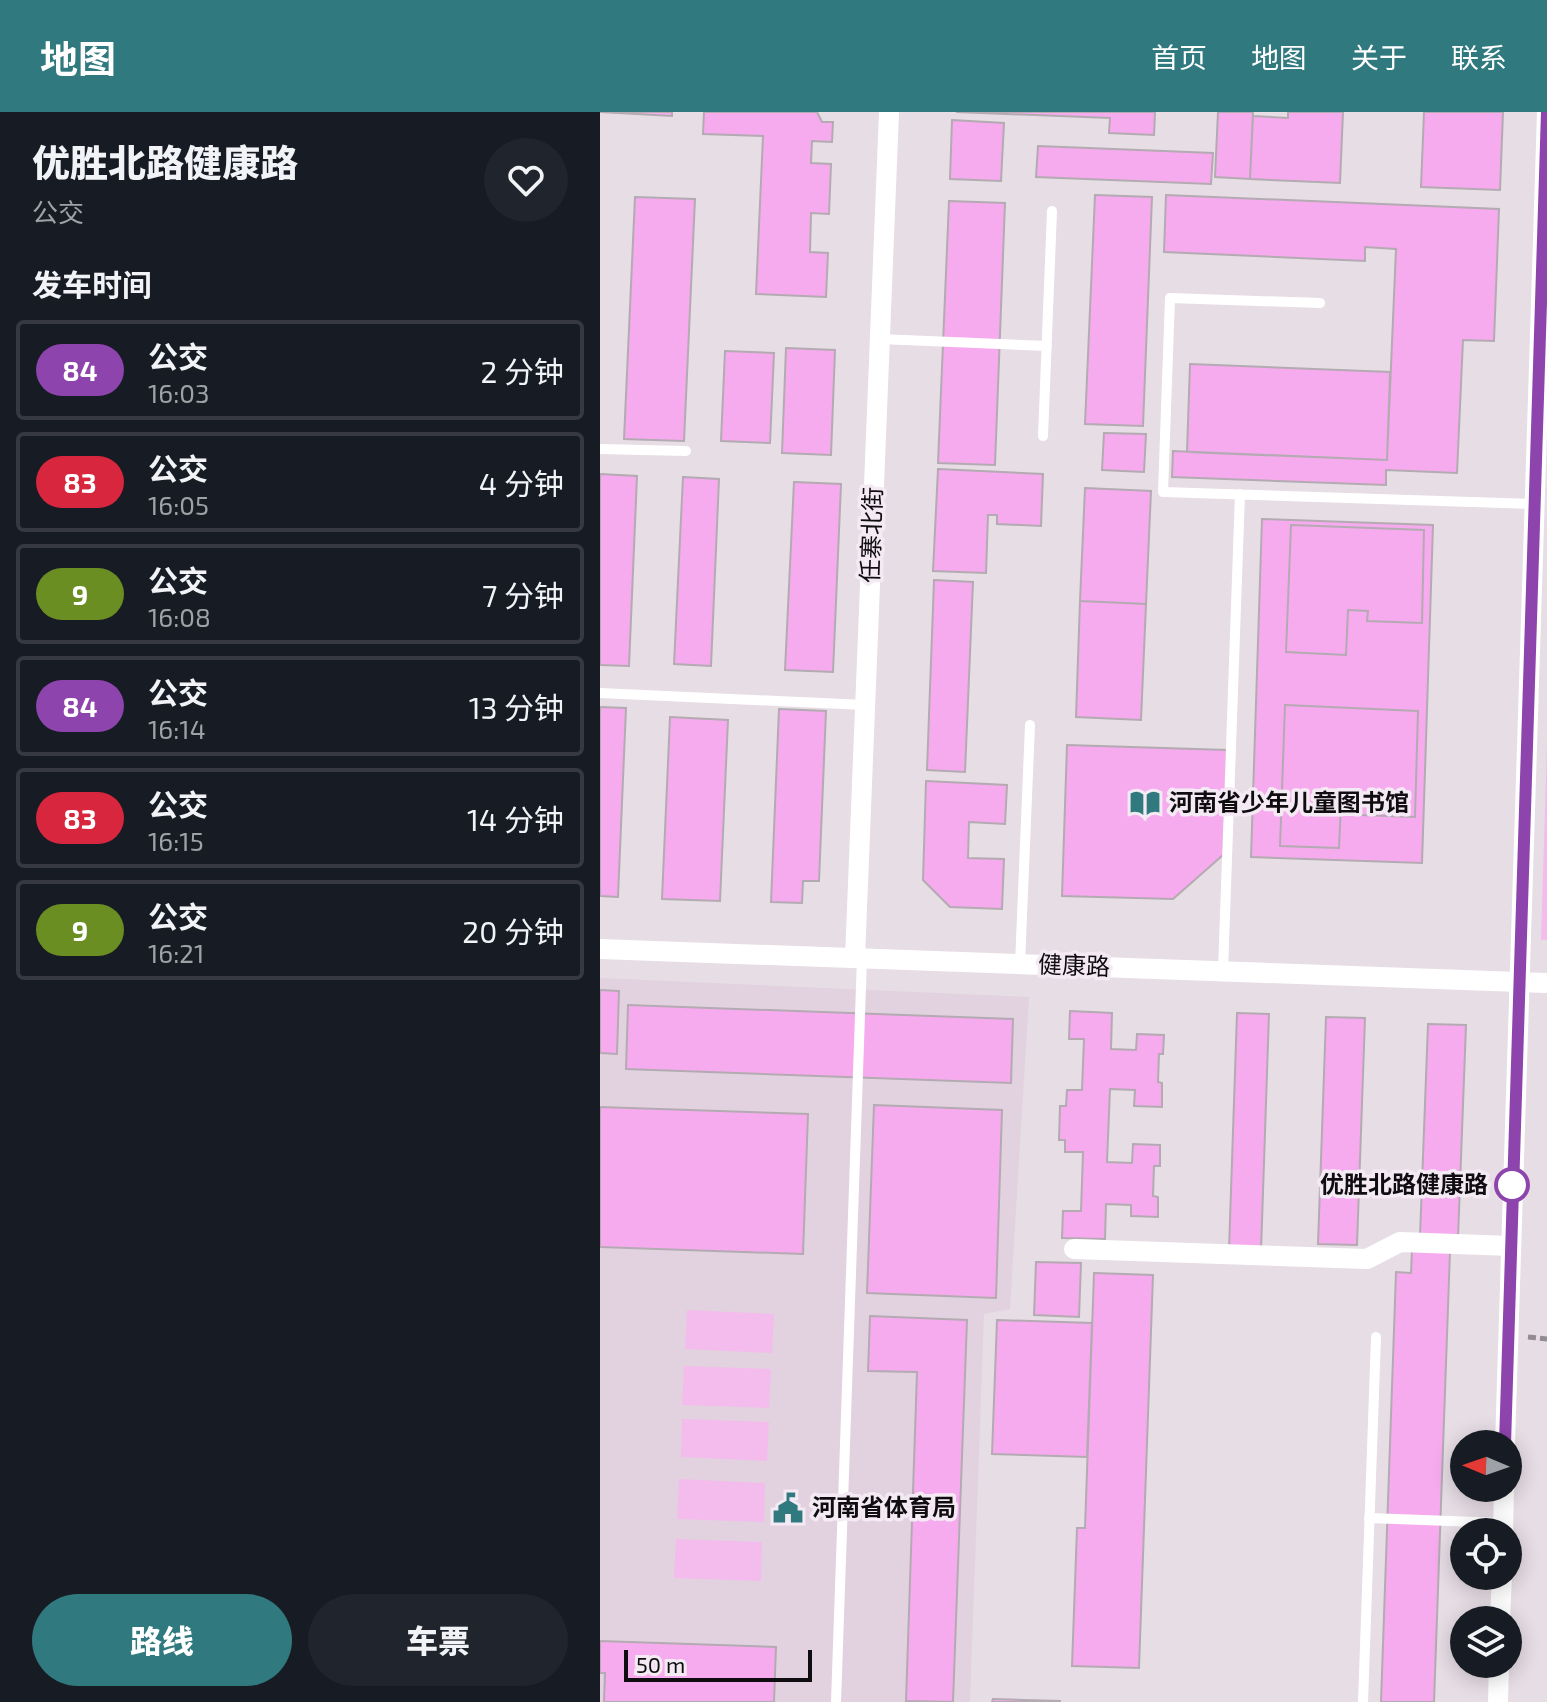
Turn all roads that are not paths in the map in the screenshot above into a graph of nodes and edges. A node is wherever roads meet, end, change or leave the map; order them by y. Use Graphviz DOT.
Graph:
graph roads {
  1 [pos="889,112"];
  2 [pos="1547,112"];
  3 [pos="1052,211"];
  4 [pos="1320,303"];
  5 [pos="880,339"];
  6 [pos="1047,346"];
  7 [pos="1043,436"];
  8 [pos="600,449"];
  9 [pos="686,451"];
  10 [pos="1541,476"];
  11 [pos="1240,494"];
  12 [pos="1534,504"];
  13 [pos="600,693"];
  14 [pos="865,705"];
  15 [pos="1030,725"];
  16 [pos="600,949"];
  17 [pos="859,958"];
  18 [pos="1020,964"];
  19 [pos="1223,971"];
  20 [pos="1518,982"];
  21 [pos="1547,983"];
  22 [pos="1511,1246"];
  23 [pos="1074,1249"];
  24 [pos="1376,1337"];
  25 [pos="1505,1430"];
  26 [pos="1369,1518"];
  27 [pos="1450,1524"];
  28 [pos="1499,1678"];
  29 [pos="836,1702"];
  30 [pos="1363,1702"];
  31 [pos="1498,1702"];
  1 -- 5 [label="street, 任寨北街"];
  2 -- 10 [label="street"];
  3 -- 6 [label="lane"];
  4 -- 11 [label="lane"];
  5 -- 6 [label="lane"];
  5 -- 14 [label="street, 任寨北街"];
  6 -- 7 [label="lane"];
  8 -- 9 [label="lane"];
  10 -- 12 [label="street"];
  11 -- 12 [label="lane"];
  11 -- 19 [label="lane"];
  12 -- 20 [label="street"];
  13 -- 14 [label="lane"];
  14 -- 17 [label="street, 任寨北街"];
  15 -- 18 [label="lane"];
  16 -- 17 [label="street, 健康路"];
  17 -- 18 [label="street, 健康路"];
  17 -- 29 [label="lane"];
  18 -- 19 [label="street, 健康路"];
  19 -- 20 [label="street, 健康路"];
  20 -- 21 [label="street, 健康路"];
  20 -- 22 [label="street"];
  22 -- 23 [label="street"];
  22 -- 25 [label="street"];
  24 -- 26 [label="lane"];
  26 -- 27 [label="lane"];
  26 -- 30 [label="lane"];
  28 -- 31 [label="street"];
}
